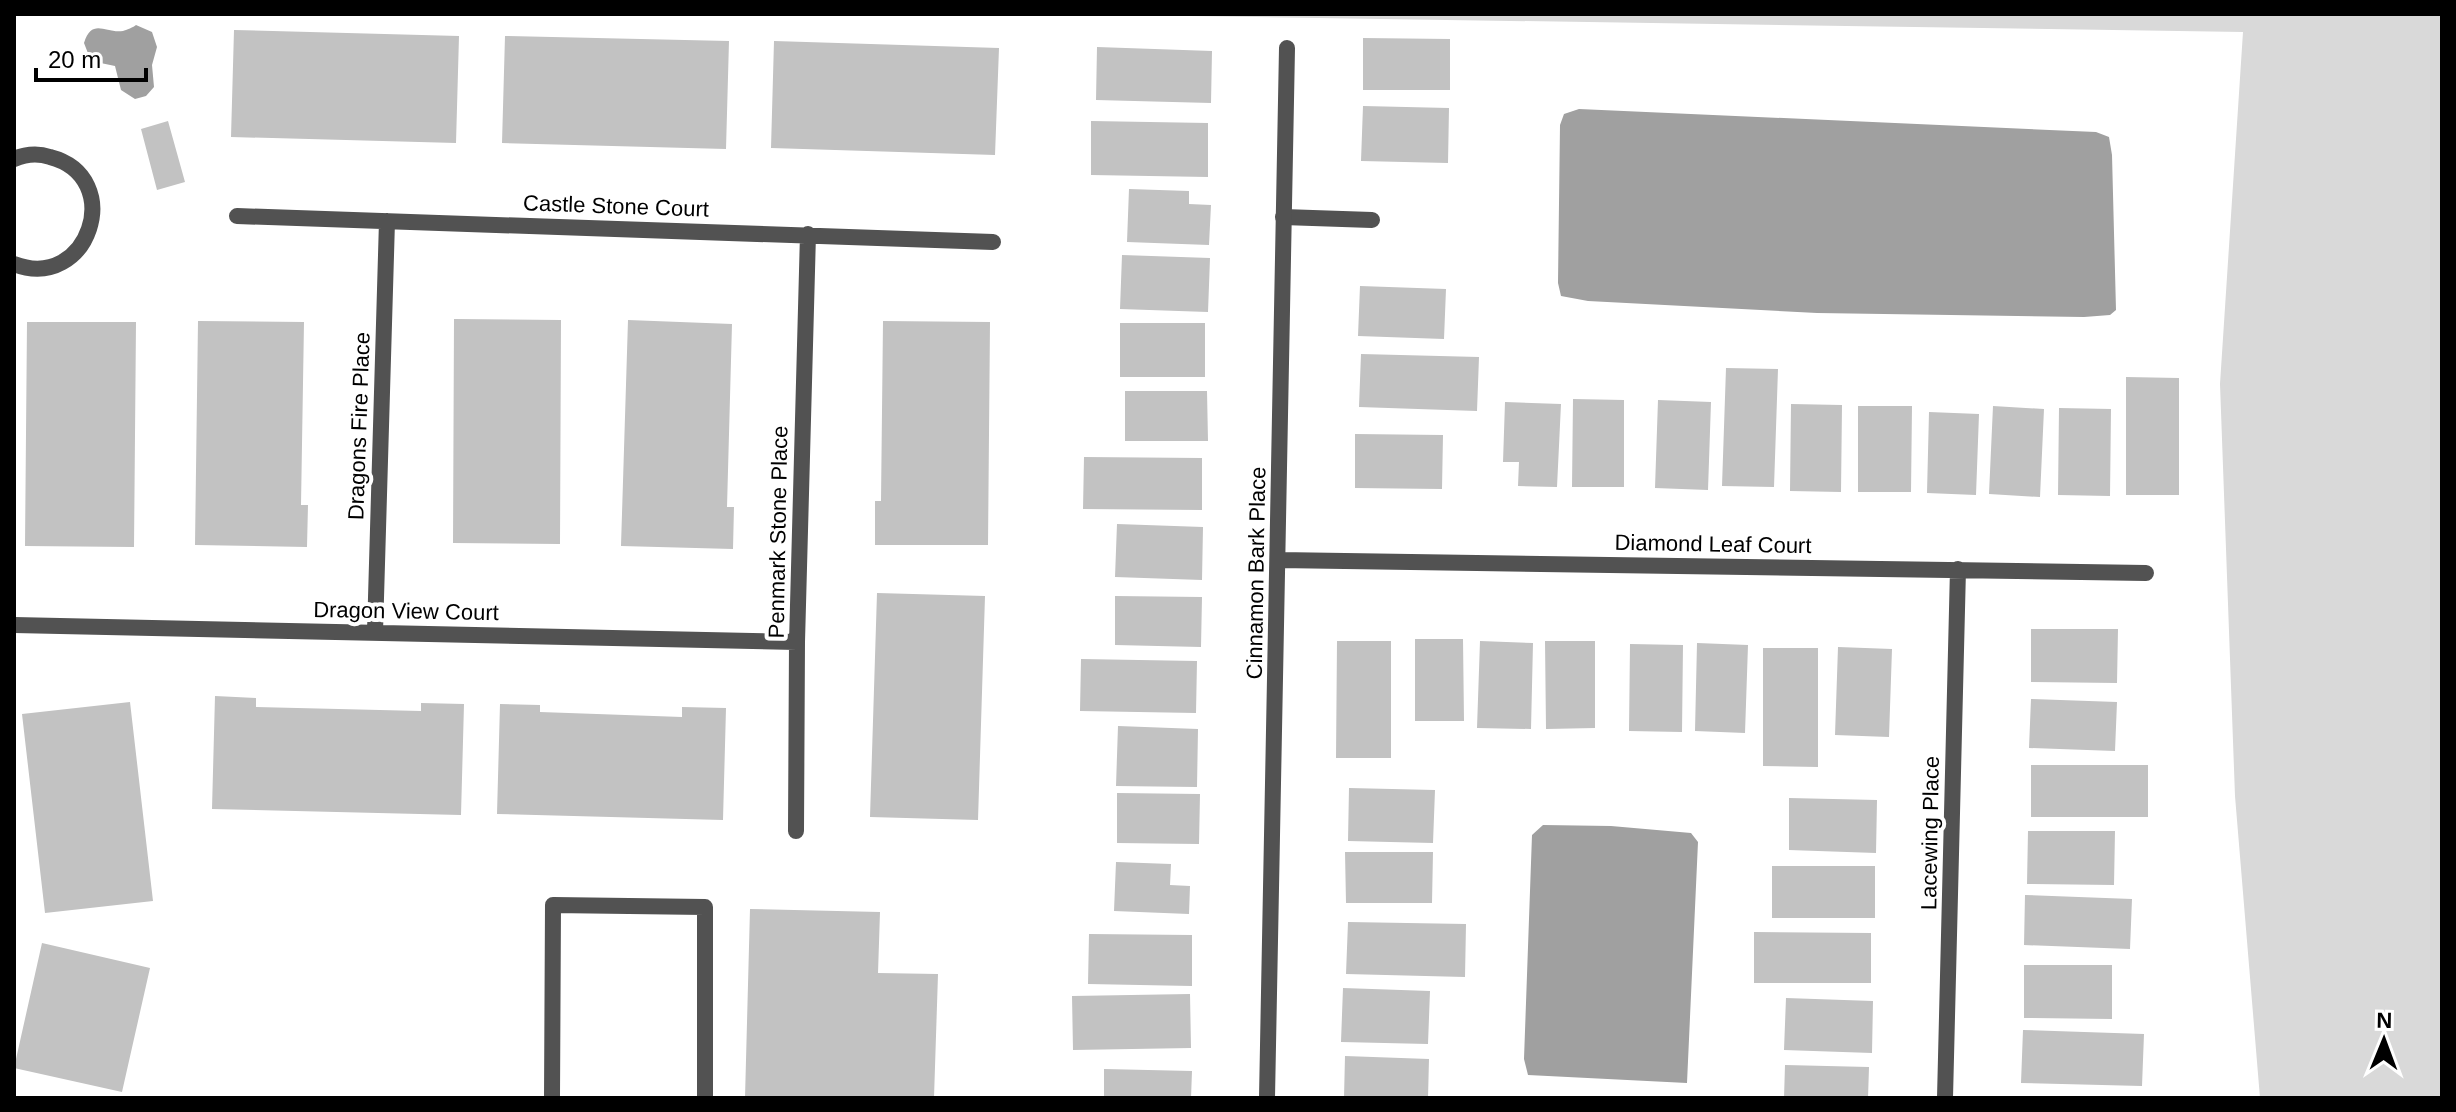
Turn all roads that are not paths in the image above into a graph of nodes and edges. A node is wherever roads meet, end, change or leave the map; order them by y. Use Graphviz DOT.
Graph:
graph roads {
  1 [pos="1287,48"];
  2 [pos="14,159"];
  3 [pos="237,216"];
  4 [pos="1283,217"];
  5 [pos="1372,220"];
  6 [pos="387,221"];
  7 [pos="808,234"];
  8 [pos="993,242"];
  9 [pos="14,264"];
  10 [pos="1279,560"];
  11 [pos="1958,569"];
  12 [pos="2146,573"];
  13 [pos="14,625"];
  14 [pos="375,632"];
  15 [pos="797,642"];
  16 [pos="796,831"];
  17 [pos="552,1098"];
  18 [pos="705,1098"];
  19 [pos="1267,1098"];
  20 [pos="1945,1098"];
  1 -- 4 [label="street, Cinnamon Bark Place"];
  2 -- 9 [label="street"];
  3 -- 6 [label="street, Castle Stone Court"];
  4 -- 5 [label="street"];
  4 -- 10 [label="street, Cinnamon Bark Place"];
  6 -- 7 [label="street, Castle Stone Court"];
  6 -- 14 [label="street, Dragons Fire Place"];
  7 -- 8 [label="street, Castle Stone Court"];
  7 -- 15 [label="street, Penmark Stone Place"];
  10 -- 11 [label="street, Diamond Leaf Court"];
  10 -- 19 [label="street, Cinnamon Bark Place"];
  11 -- 12 [label="street, Diamond Leaf Court"];
  11 -- 20 [label="street, Lacewing Place"];
  13 -- 14 [label="street, Dragon View Court"];
  14 -- 15 [label="street, Dragon View Court"];
  15 -- 16 [label="street, Penmark Stone Place"];
  17 -- 18 [label="street"];
}
